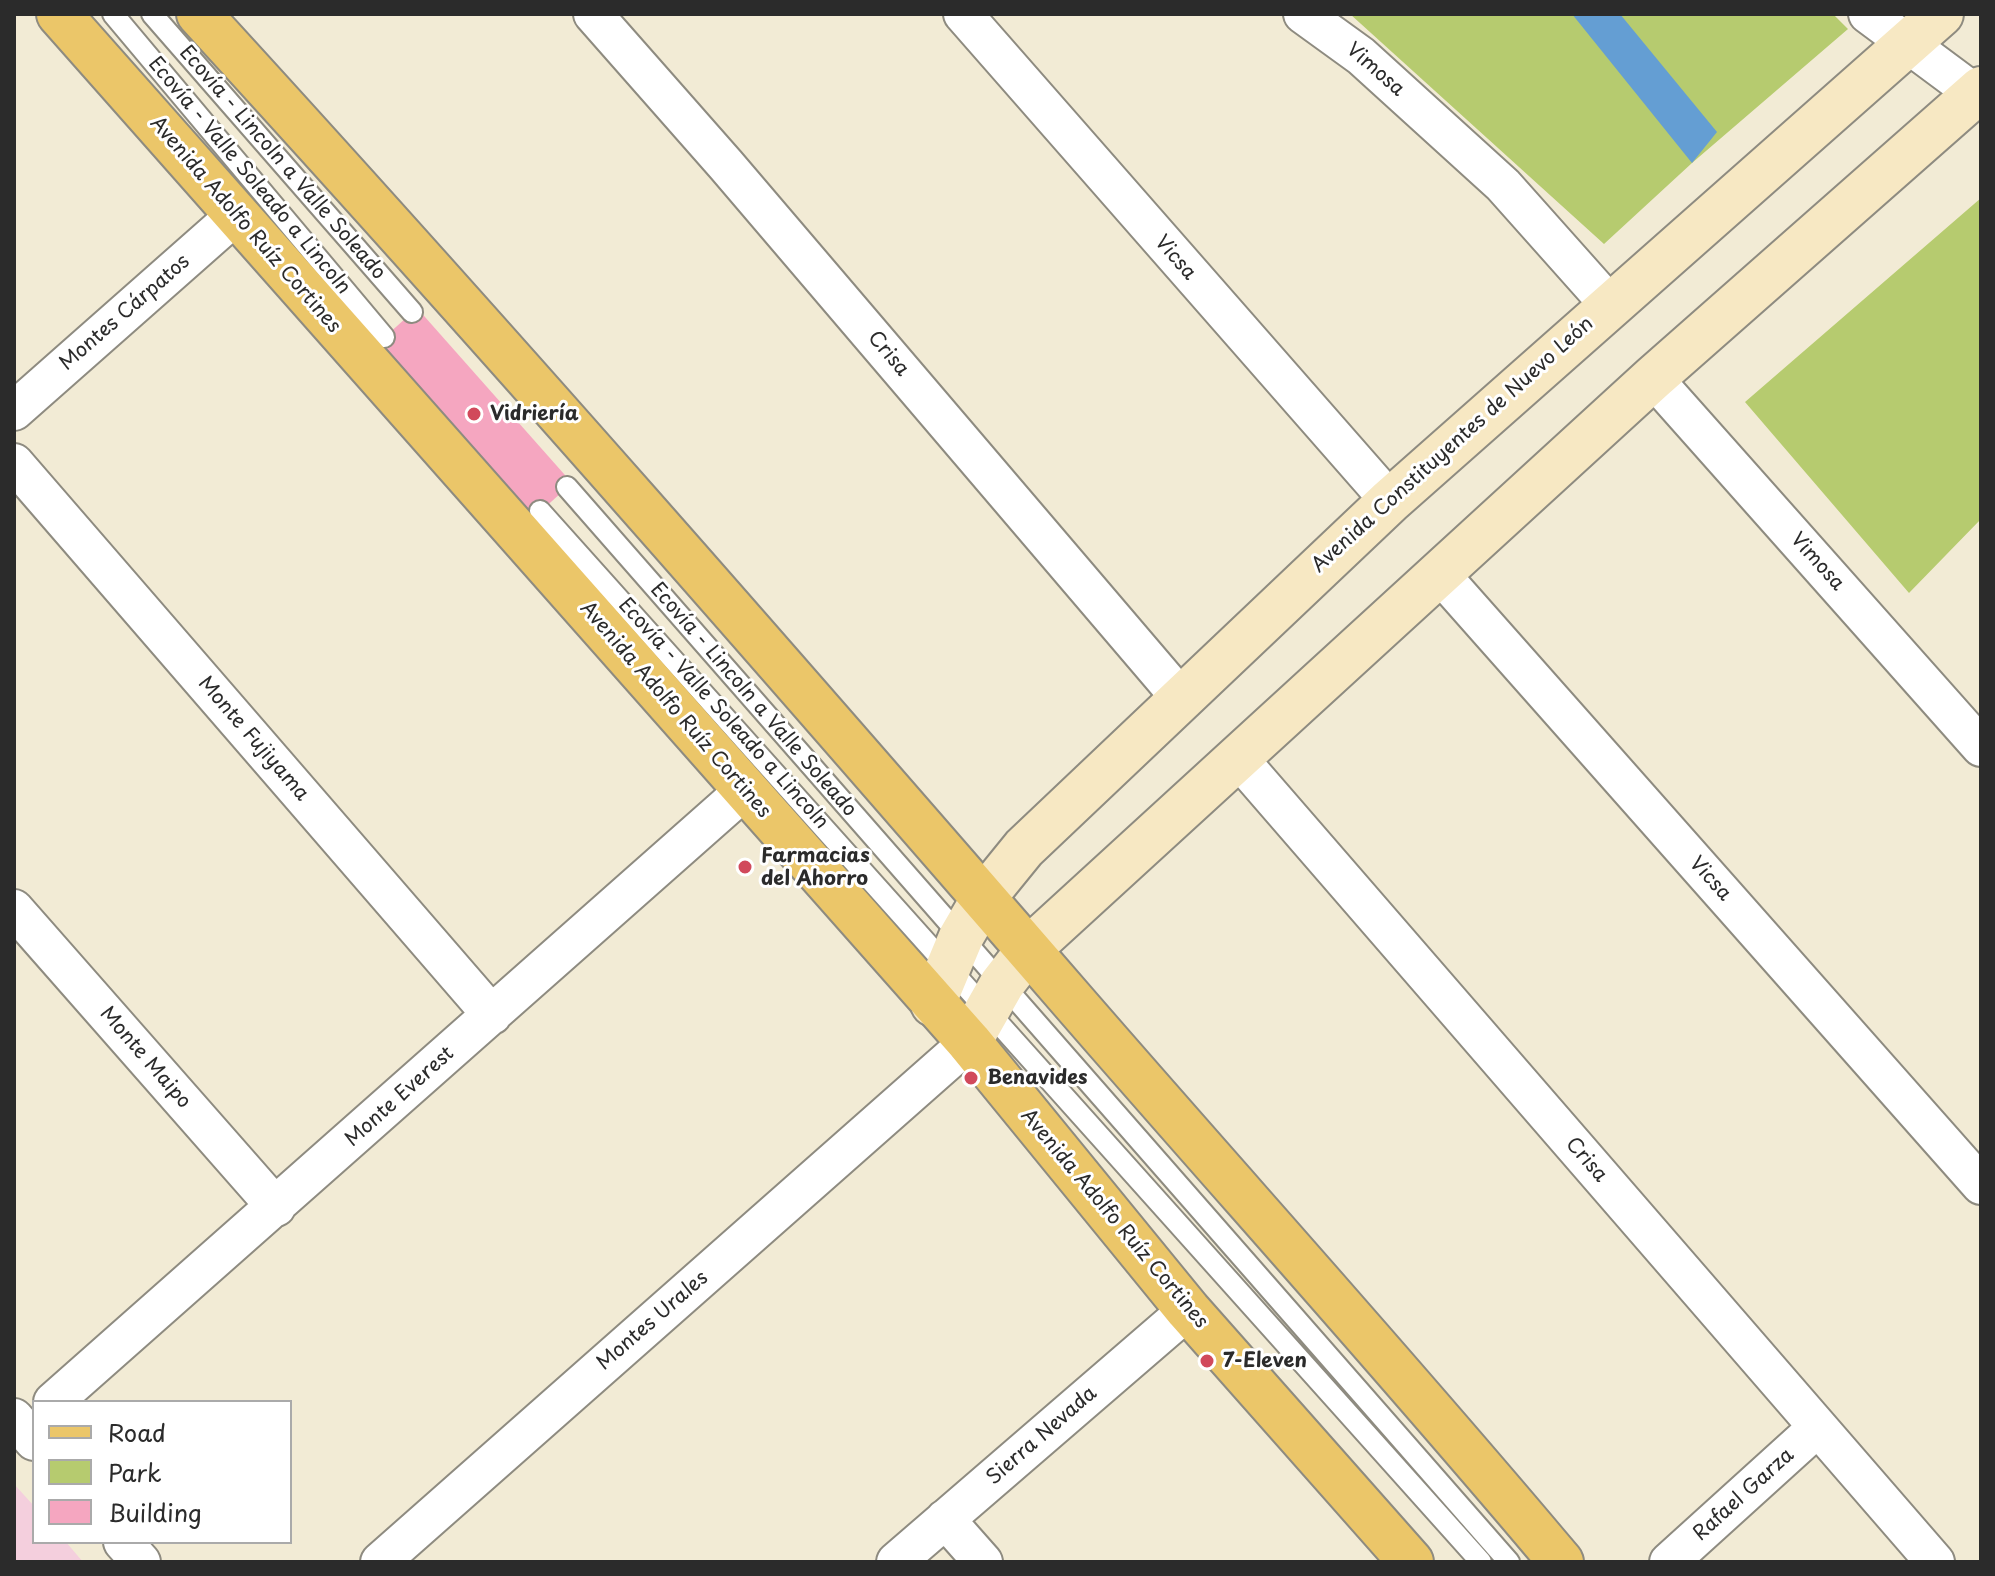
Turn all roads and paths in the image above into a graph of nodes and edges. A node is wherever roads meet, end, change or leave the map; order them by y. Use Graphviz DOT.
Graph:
graph roads {
  1 [pos="59,14"];
  2 [pos="113,14"];
  3 [pos="152,14"];
  4 [pos="199,14"];
  5 [pos="593,14"];
  6 [pos="963,14"];
  7 [pos="1303,14"];
  8 [pos="1868,14"];
  9 [pos="1941,14"];
  10 [pos="1907,44"];
  11 [pos="1971,88"];
  12 [pos="236,215"];
  13 [pos="1609,304"];
  14 [pos="412,312"];
  15 [pos="384,337"];
  16 [pos="1653,378"];
  17 [pos="14,411"];
  18 [pos="14,463"];
  19 [pos="567,487"];
  20 [pos="1390,501"];
  21 [pos="540,511"];
  22 [pos="1439,573"];
  23 [pos="1180,697"];
  24 [pos="1981,747"];
  25 [pos="1238,758"];
  26 [pos="745,790"];
  27 [pos="985,896"];
  28 [pos="14,909"];
  29 [pos="1030,948"];
  30 [pos="948,969"];
  31 [pos="986,1012"];
  32 [pos="492,1015"];
  33 [pos="925,1078"];
  34 [pos="1981,1185"];
  35 [pos="276,1207"];
  36 [pos="1188,1310"];
  37 [pos="55,1400"];
  38 [pos="1818,1427"];
  39 [pos="945,1519"];
  40 [pos="125,1544"];
  41 [pos="141,1562"];
  42 [pos="380,1562"];
  43 [pos="896,1562"];
  44 [pos="983,1562"];
  45 [pos="1411,1562"];
  46 [pos="1481,1562"];
  47 [pos="1509,1562"];
  48 [pos="1561,1562"];
  49 [pos="1669,1562"];
  50 [pos="1935,1562"];
  1 -- 12 [label="main road, Avenida Adolfo Ruíz Cortines"];
  2 -- 15 [label="lane, Ecovía - Valle Soleado a Lincoln"];
  3 -- 14 [label="lane, Ecovía - Lincoln a Valle Soleado"];
  4 -- 27 [label="main road"];
  5 -- 23 [label="street, Crisa"];
  6 -- 20 [label="street, Vicsa"];
  7 -- 13 [label="street, Vimosa"];
  8 -- 10 [label="street"];
  9 -- 10 [label="main road, Avenida Constituyentes de Nuevo León"];
  10 -- 11 [label="street"];
  10 -- 13 [label="main road, Avenida Constituyentes de Nuevo León"];
  11 -- 16 [label="main road"];
  12 -- 17 [label="street, Montes Cárpatos"];
  12 -- 26 [label="main road, Avenida Adolfo Ruíz Cortines"];
  13 -- 20 [label="main road, Avenida Constituyentes de Nuevo León"];
  16 -- 22 [label="main road"];
  16 -- 24 [label="street, Vimosa"];
  18 -- 32 [label="street, Monte Fujiyama"];
  19 -- 30 [label="lane, Ecovía - Lincoln a Valle Soleado"];
  20 -- 23 [label="main road, Avenida Constituyentes de Nuevo León"];
  21 -- 30 [label="lane, Ecovía - Valle Soleado a Lincoln"];
  22 -- 25 [label="main road"];
  22 -- 34 [label="street, Vicsa"];
  23 -- 27 [label="main road, Avenida Constituyentes de Nuevo León"];
  25 -- 29 [label="main road"];
  25 -- 38 [label="street, Crisa"];
  26 -- 30 [label="main road, Avenida Adolfo Ruíz Cortines"];
  26 -- 32 [label="street, Monte Everest"];
  27 -- 29 [label="main road"];
  27 -- 30 [label="main road, Avenida Constituyentes de Nuevo León"];
  28 -- 35 [label="street, Monte Maipo"];
  29 -- 31 [label="main road"];
  29 -- 48 [label="main road"];
  30 -- 31 [label="main road, Avenida Adolfo Ruíz Cortines"];
  30 -- 31 [label="lane, Ecovía - Lincoln a Valle Soleado"];
  30 -- 33 [label="street"];
  31 -- 33 [label="street, Montes Urales"];
  31 -- 36 [label="main road, Avenida Adolfo Ruíz Cortines"];
  31 -- 46 [label="lane"];
  31 -- 47 [label="lane, Ecovía - Lincoln a Valle Soleado"];
  32 -- 35 [label="street, Monte Everest"];
  33 -- 42 [label="street, Montes Urales"];
  35 -- 37 [label="street, Monte Everest"];
  36 -- 39 [label="street, Sierra Nevada"];
  36 -- 45 [label="main road, Avenida Adolfo Ruíz Cortines"];
  38 -- 49 [label="street, Rafael Garza"];
  38 -- 50 [label="street, Crisa"];
  39 -- 43 [label="street, Sierra Nevada"];
  39 -- 44 [label="street"];
  40 -- 41 [label="street"];
}
